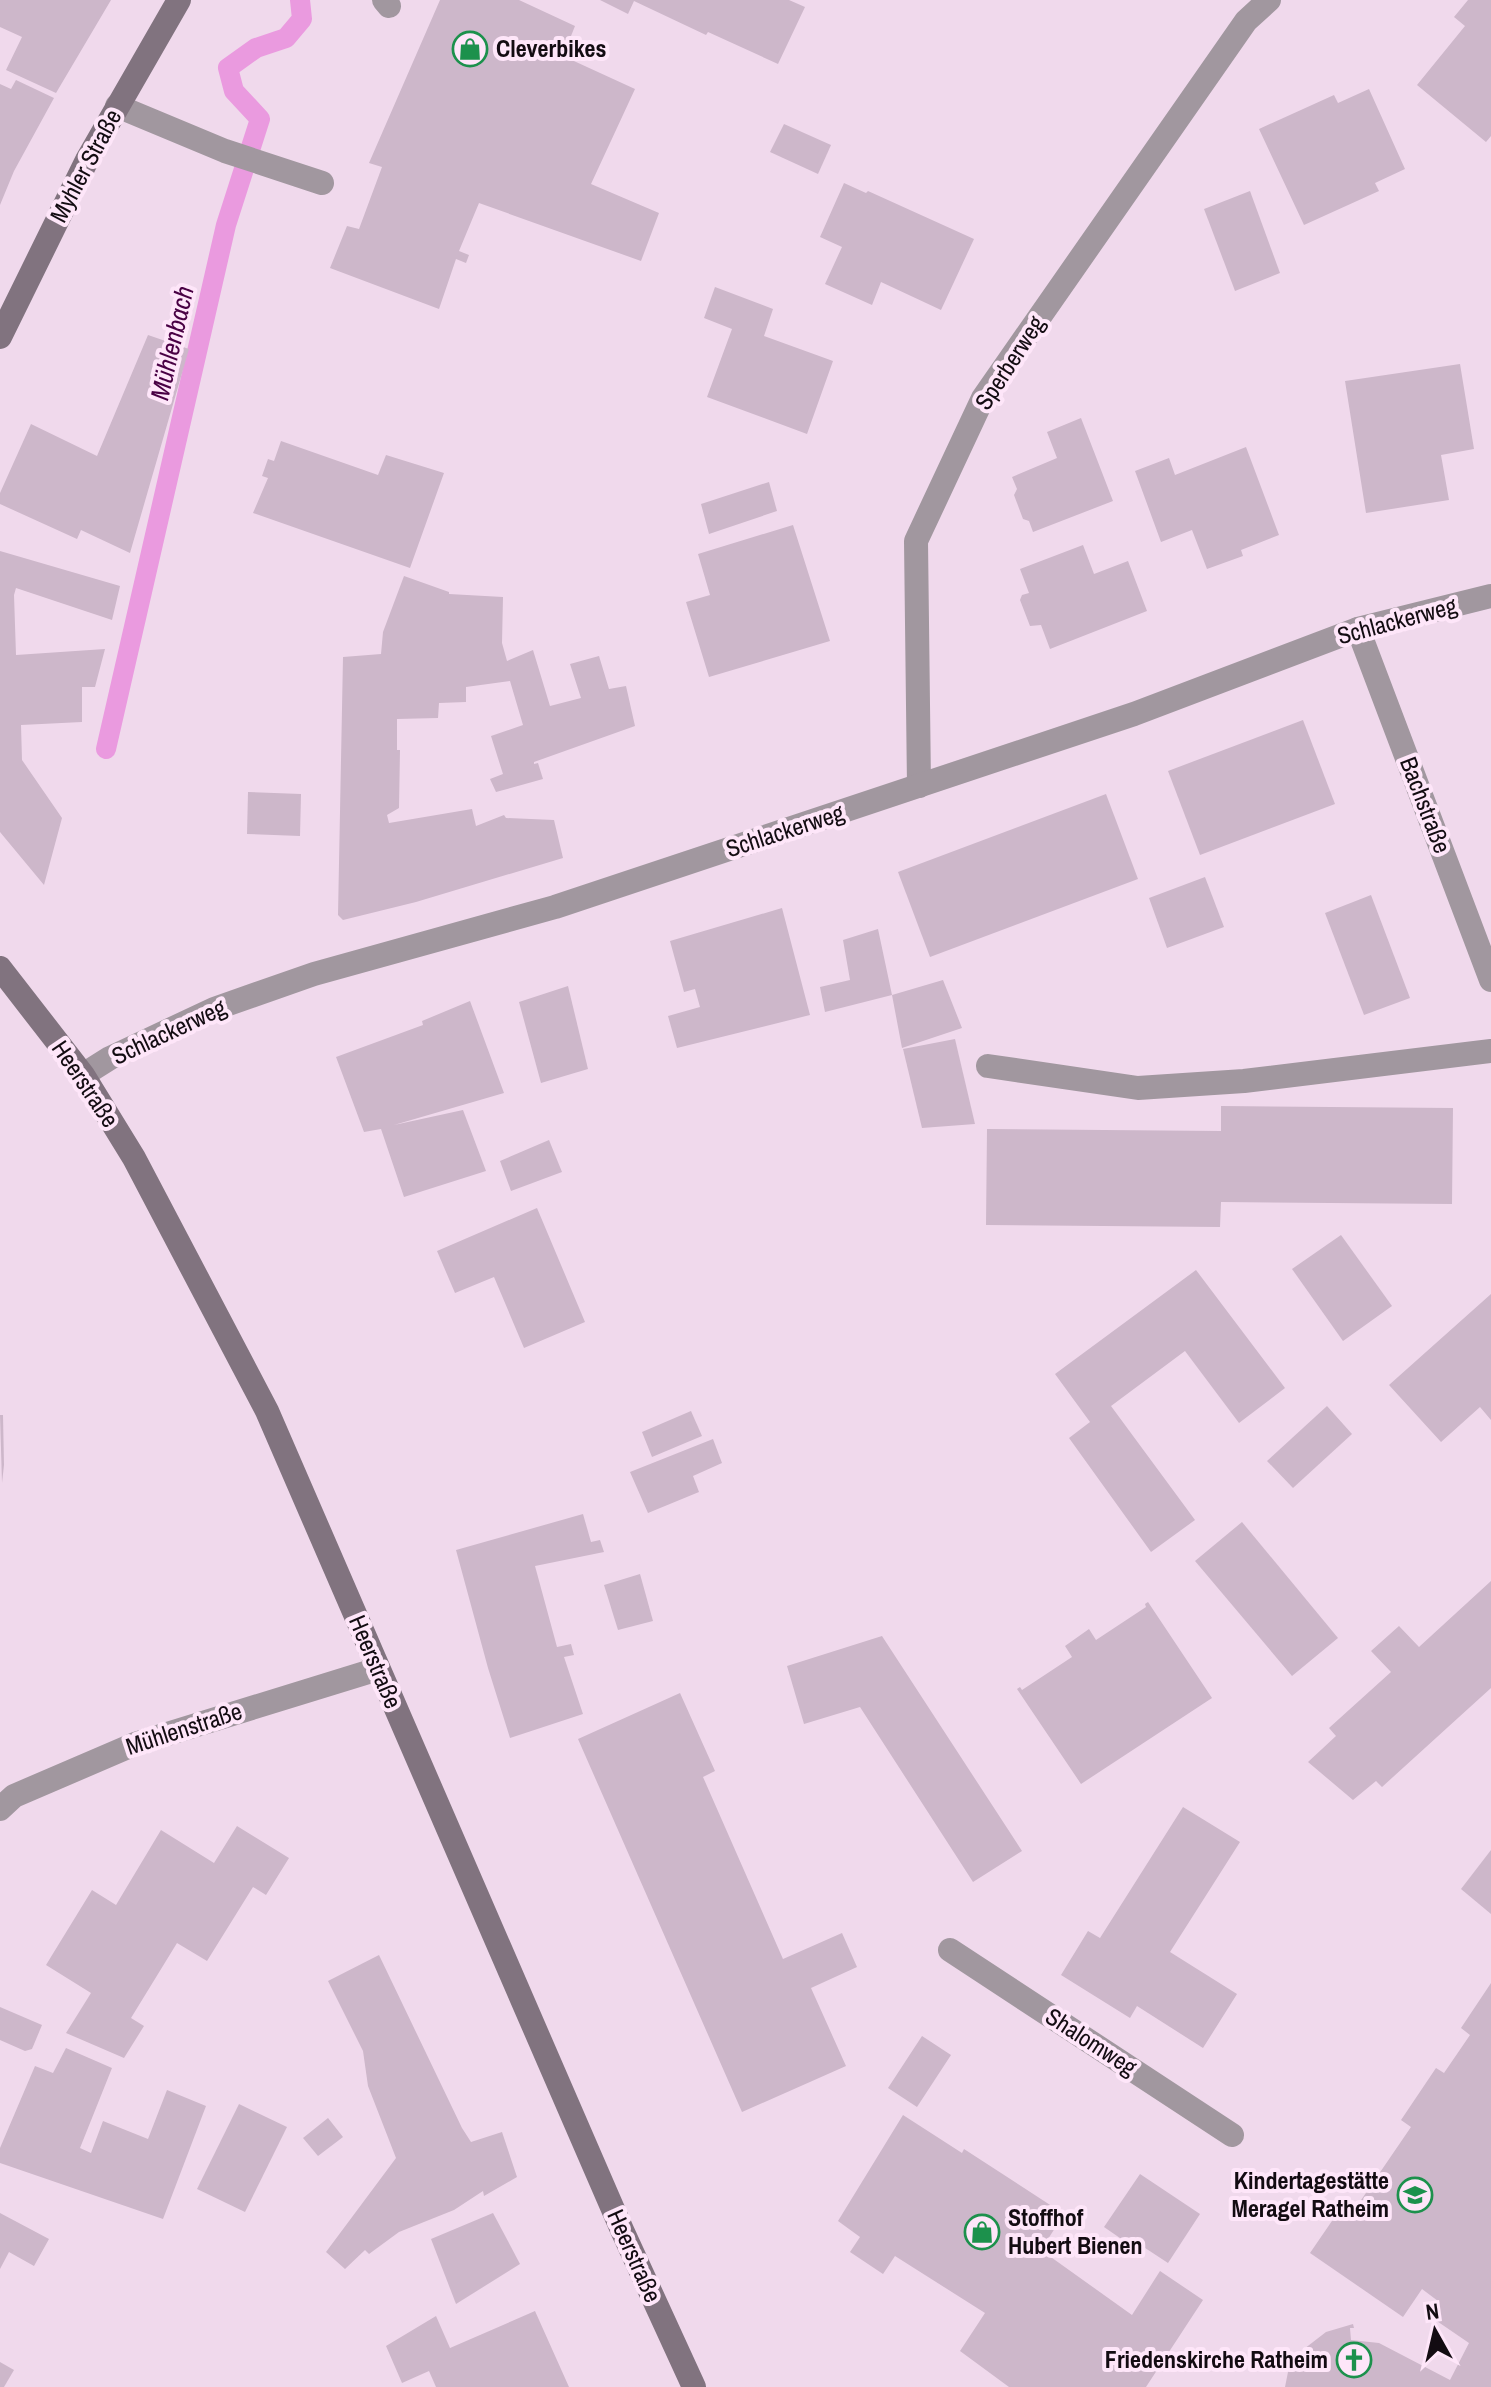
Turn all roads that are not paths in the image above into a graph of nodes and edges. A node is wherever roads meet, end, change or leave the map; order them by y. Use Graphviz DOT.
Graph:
graph roads {
  1 [pos="179,0"];
  2 [pos="1269,0"];
  3 [pos="117,106"];
  4 [pos="322,183"];
  5 [pos="0,337"];
  6 [pos="1491,596"];
  7 [pos="1358,629"];
  8 [pos="919,786"];
  9 [pos="0,968"];
  10 [pos="1491,980"];
  11 [pos="1491,1051"];
  12 [pos="988,1066"];
  13 [pos="83,1075"];
  14 [pos="378,1669"];
  15 [pos="0,1809"];
  16 [pos="950,1950"];
  17 [pos="1232,2135"];
  18 [pos="694,2387"];
  1 -- 3 [label="main road, Myhler Straße"];
  2 -- 8 [label="street, Sperberweg"];
  3 -- 4 [label="street"];
  3 -- 5 [label="main road, Myhler Straße"];
  6 -- 7 [label="street, Schlackerweg"];
  7 -- 8 [label="street, Schlackerweg"];
  7 -- 10 [label="street, Bachstraße"];
  8 -- 13 [label="street, Schlackerweg"];
  9 -- 13 [label="main road, Heerstraße"];
  11 -- 12 [label="street"];
  13 -- 14 [label="main road, Heerstraße"];
  14 -- 15 [label="street, Mühlenstraße"];
  14 -- 18 [label="main road, Heerstraße"];
  16 -- 17 [label="street, Shalomweg"];
}
